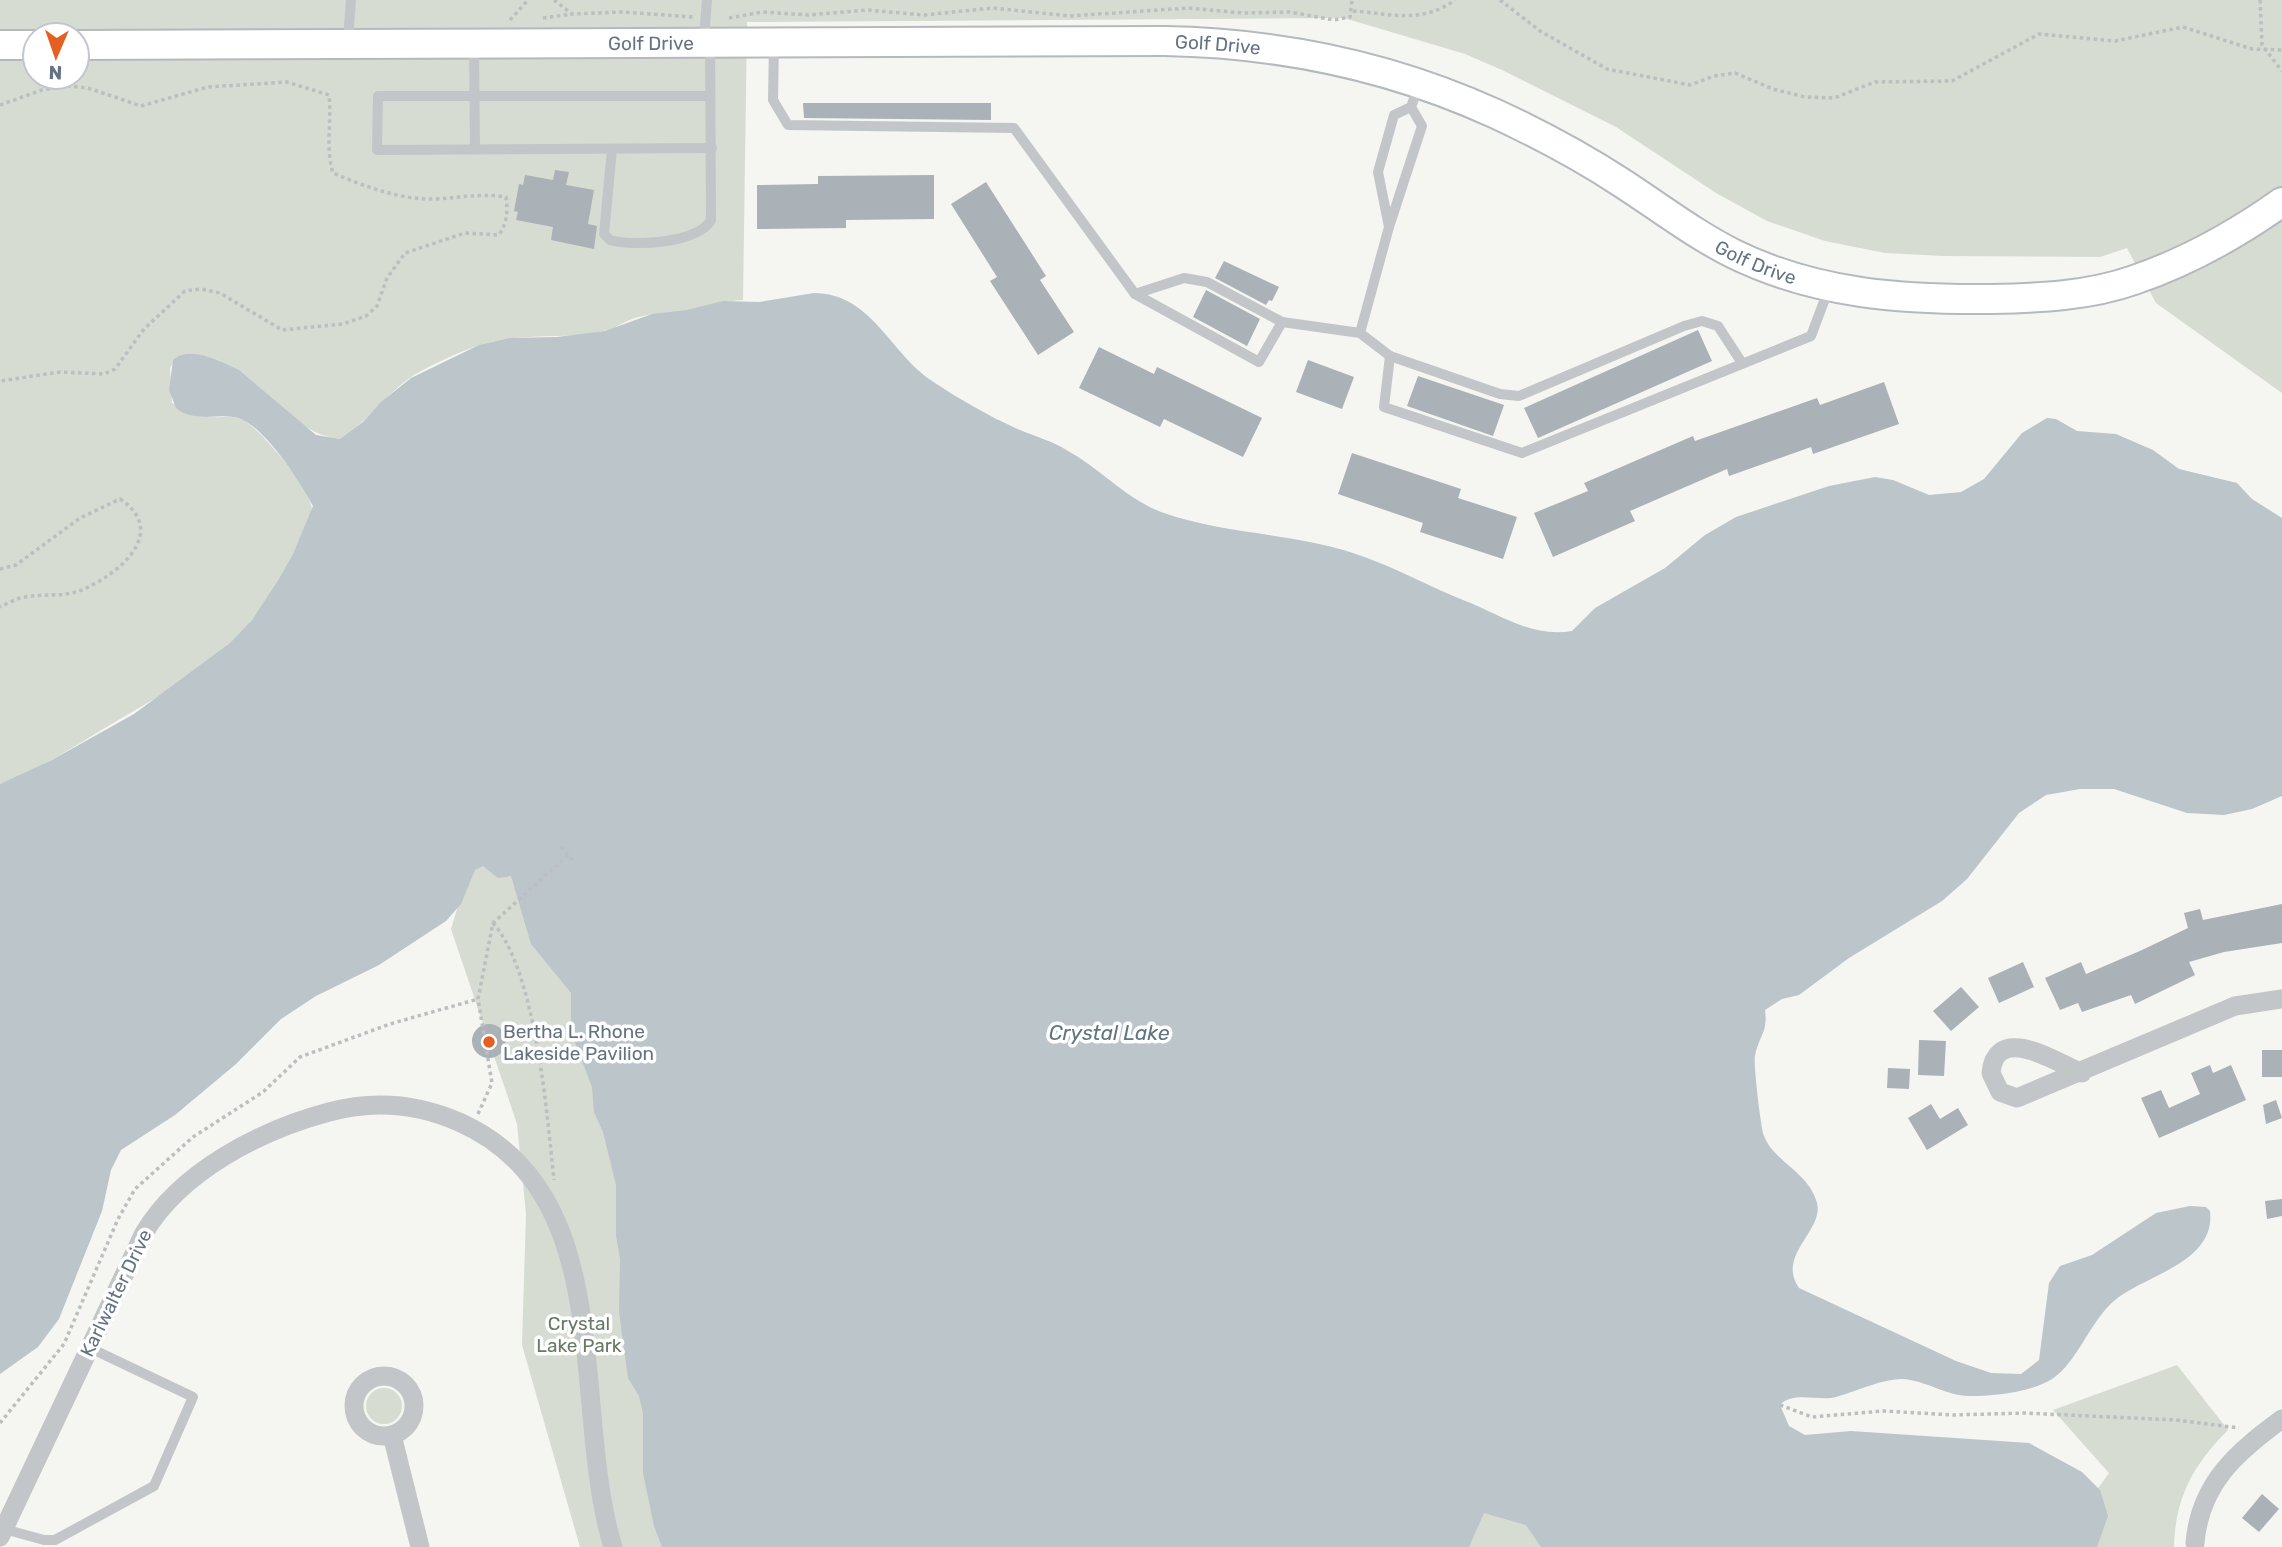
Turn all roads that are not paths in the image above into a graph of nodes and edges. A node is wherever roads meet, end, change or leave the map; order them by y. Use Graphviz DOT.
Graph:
graph roads {
  1 [pos="351,0"];
  2 [pos="707,0"];
  3 [pos="707,30"];
  4 [pos="774,43"];
  5 [pos="348,44"];
  6 [pos="474,44"];
  7 [pos="0,45"];
  8 [pos="21,45"];
  9 [pos="91,45"];
  10 [pos="474,96"];
  11 [pos="709,96"];
  12 [pos="1415,96"];
  13 [pos="712,148"];
  14 [pos="475,149"];
  15 [pos="612,149"];
  16 [pos="2282,202"];
  17 [pos="1390,227"];
  18 [pos="1829,287"];
  19 [pos="1135,294"];
  20 [pos="1282,322"];
  21 [pos="1360,333"];
  22 [pos="1390,356"];
  23 [pos="1741,363"];
  24 [pos="2282,999"];
  25 [pos="2082,1073"];
  26 [pos="90,1348"];
  27 [pos="2282,1419"];
  28 [pos="392,1435"];
  29 [pos="2,1533"];
  30 [pos="2195,1543"];
  31 [pos="420,1547"];
  32 [pos="613,1547"];
  1 -- 5 [label="lane"];
  2 -- 3 [label="lane"];
  3 -- 4 [label="street, Golf Drive"];
  3 -- 6 [label="street, Golf Drive"];
  3 -- 11 [label="lane"];
  4 -- 12 [label="street, Golf Drive"];
  4 -- 19 [label="lane"];
  5 -- 6 [label="street, Golf Drive"];
  5 -- 9 [label="street, Golf Drive"];
  6 -- 10 [label="lane"];
  7 -- 8 [label="street"];
  10 -- 11 [label="lane"];
  10 -- 14 [label="lane"];
  10 -- 14 [label="lane"];
  11 -- 13 [label="lane"];
  12 -- 17 [label="lane"];
  12 -- 17 [label="lane"];
  12 -- 18 [label="street, Golf Drive"];
  13 -- 15 [label="lane"];
  13 -- 15 [label="lane"];
  14 -- 15 [label="lane"];
  16 -- 18 [label="street, Golf Drive"];
  17 -- 21 [label="lane"];
  18 -- 23 [label="lane"];
  19 -- 20 [label="lane"];
  19 -- 20 [label="lane"];
  20 -- 21 [label="lane"];
  21 -- 22 [label="lane"];
  22 -- 23 [label="lane"];
  22 -- 23 [label="lane"];
  24 -- 25 [label="street"];
  26 -- 29 [label="street, Karlwalter Drive"];
  26 -- 29 [label="lane"];
  26 -- 32 [label="street, Karlwalter Drive"];
  27 -- 30 [label="street"];
  28 -- 31 [label="street"];
}
